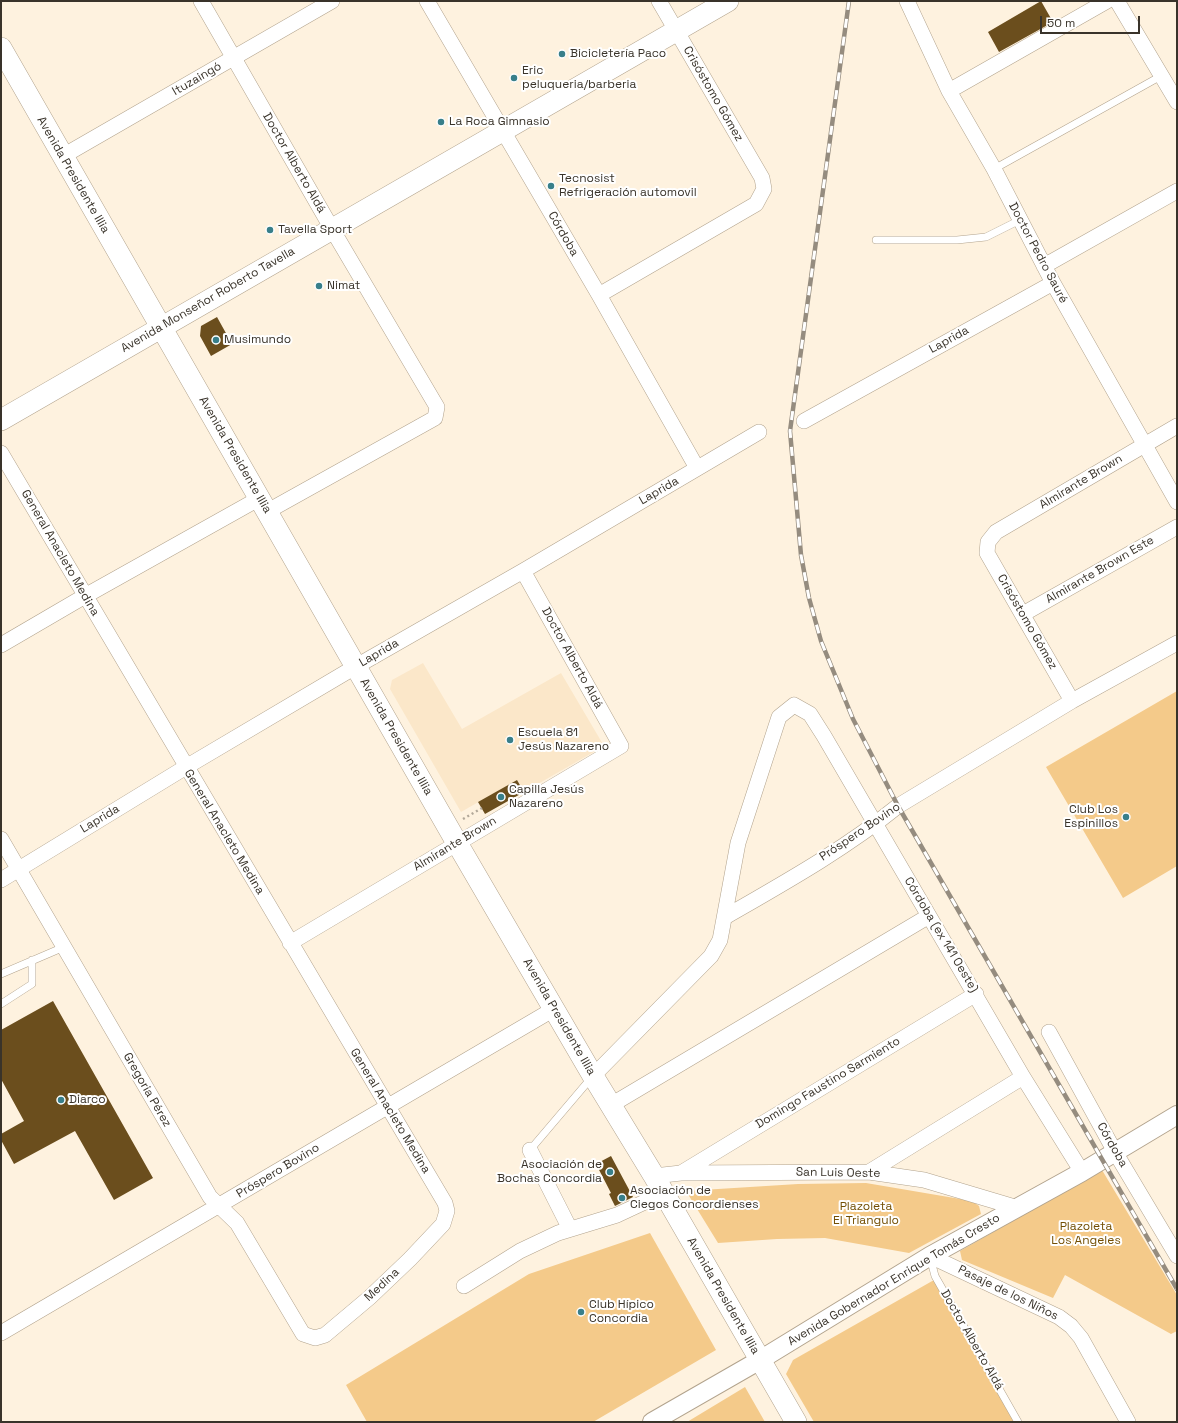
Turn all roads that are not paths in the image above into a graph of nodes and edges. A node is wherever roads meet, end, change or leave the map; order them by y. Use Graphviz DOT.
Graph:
graph roads {
  1 [pos="201,1"];
  2 [pos="332,1"];
  3 [pos="427,1"];
  4 [pos="659,1"];
  5 [pos="728,1"];
  6 [pos="907,1"];
  7 [pos="1107,1"];
  8 [pos="1117,1"];
  9 [pos="676,30"];
  10 [pos="1,48"];
  11 [pos="233,58"];
  12 [pos="1161,76"];
  13 [pos="949,91"];
  14 [pos="1177,102"];
  15 [pos="502,131"];
  16 [pos="63,156"];
  17 [pos="994,169"];
  18 [pos="1177,191"];
  19 [pos="1020,220"];
  20 [pos="332,229"];
  21 [pos="876,240"];
  22 [pos="1044,266"];
  23 [pos="1053,283"];
  24 [pos="599,296"];
  25 [pos="161,328"];
  26 [pos="1,420"];
  27 [pos="804,421"];
  28 [pos="1177,426"];
  29 [pos="759,432"];
  30 [pos="1144,444"];
  31 [pos="1,453"];
  32 [pos="697,468"];
  33 [pos="1177,502"];
  34 [pos="264,505"];
  35 [pos="1177,527"];
  36 [pos="988,542"];
  37 [pos="523,571"];
  38 [pos="85,596"];
  39 [pos="1023,614"];
  40 [pos="1177,643"];
  41 [pos="1,645"];
  42 [pos="356,667"];
  43 [pos="1072,701"];
  44 [pos="621,746"];
  45 [pos="186,768"];
  46 [pos="875,824"];
  47 [pos="452,835"];
  48 [pos="1,839"];
  49 [pos="19,869"];
  50 [pos="1,880"];
  51 [pos="929,916"];
  52 [pos="725,917"];
  53 [pos="290,943"];
  54 [pos="64,947"];
  55 [pos="32,960"];
  56 [pos="1,974"];
  57 [pos="976,994"];
  58 [pos="1,1004"];
  59 [pos="554,1009"];
  60 [pos="1049,1032"];
  61 [pos="593,1076"];
  62 [pos="1023,1077"];
  63 [pos="611,1105"];
  64 [pos="387,1106"];
  65 [pos="1177,1115"];
  66 [pos="530,1150"];
  67 [pos="1116,1152"];
  68 [pos="869,1172"];
  69 [pos="1082,1172"];
  70 [pos="681,1173"];
  71 [pos="659,1184"];
  72 [pos="219,1205"];
  73 [pos="1018,1208"];
  74 [pos="447,1211"];
  75 [pos="570,1229"];
  76 [pos="930,1256"];
  77 [pos="1177,1256"];
  78 [pos="464,1286"];
  79 [pos="1,1333"];
  80 [pos="303,1334"];
  81 [pos="760,1360"];
  82 [pos="652,1422"];
  83 [pos="796,1422"];
  84 [pos="1018,1422"];
  85 [pos="1128,1422"];
  1 -- 11 [label="street, Doctor Alberto Aldá"];
  2 -- 11 [label="street, Ituzaingó"];
  3 -- 15 [label="street, Córdoba"];
  4 -- 9 [label="street, Crisóstomo Gómez"];
  5 -- 9 [label="main road, Avenida Monseñor Roberto Tavella"];
  6 -- 13 [label="street, Doctor Pedro Sauré"];
  7 -- 13 [label="street"];
  8 -- 12 [label="street"];
  9 -- 15 [label="main road, Avenida Monseñor Roberto Tavella"];
  9 -- 24 [label="street, Crisóstomo Gómez"];
  10 -- 16 [label="main road, Avenida Presidente Illia"];
  11 -- 16 [label="street, Ituzaingó"];
  11 -- 20 [label="street, Doctor Alberto Aldá"];
  12 -- 14 [label="street"];
  12 -- 17 [label="lane"];
  13 -- 17 [label="street, Doctor Pedro Sauré"];
  15 -- 20 [label="main road, Avenida Monseñor Roberto Tavella"];
  15 -- 24 [label="street, Córdoba"];
  16 -- 25 [label="main road, Avenida Presidente Illia"];
  17 -- 19 [label="street, Doctor Pedro Sauré"];
  18 -- 22 [label="street"];
  19 -- 21 [label="lane"];
  19 -- 22 [label="street, Doctor Pedro Sauré"];
  20 -- 25 [label="main road, Avenida Monseñor Roberto Tavella"];
  20 -- 34 [label="street, Doctor Alberto Aldá"];
  22 -- 23 [label="street, Doctor Pedro Sauré"];
  23 -- 27 [label="street, Laprida"];
  23 -- 30 [label="street, Doctor Pedro Sauré"];
  24 -- 32 [label="street, Córdoba"];
  25 -- 26 [label="main road, Avenida Monseñor Roberto Tavella"];
  25 -- 34 [label="main road, Avenida Presidente Illia"];
  28 -- 30 [label="street, Almirante Brown"];
  29 -- 32 [label="street, Laprida"];
  30 -- 33 [label="street, Doctor Pedro Sauré"];
  30 -- 36 [label="street, Almirante Brown"];
  31 -- 38 [label="street, General Anacleto Medina"];
  32 -- 37 [label="street, Laprida"];
  34 -- 38 [label="street"];
  34 -- 42 [label="main road, Avenida Presidente Illia"];
  35 -- 39 [label="street, Almirante Brown Este"];
  36 -- 39 [label="street, Crisóstomo Gómez"];
  37 -- 42 [label="street, Laprida"];
  37 -- 44 [label="street, Doctor Alberto Aldá"];
  38 -- 41 [label="street"];
  38 -- 45 [label="street, General Anacleto Medina"];
  39 -- 43 [label="street, Crisóstomo Gómez"];
  40 -- 43 [label="street, Próspero Bovino"];
  42 -- 45 [label="street, Laprida"];
  42 -- 47 [label="main road, Avenida Presidente Illia"];
  43 -- 46 [label="street, Próspero Bovino"];
  44 -- 47 [label="street, Almirante Brown"];
  45 -- 49 [label="street, Laprida"];
  45 -- 53 [label="street, General Anacleto Medina"];
  46 -- 51 [label="street, Córdoba (ex 141 Oeste)"];
  46 -- 52 [label="street, Próspero Bovino"];
  46 -- 52 [label="street, Córdoba (ex 141 Oeste)"];
  47 -- 53 [label="street, Almirante Brown"];
  47 -- 59 [label="main road, Avenida Presidente Illia"];
  48 -- 49 [label="street, Gregoria Pérez"];
  49 -- 50 [label="street, Laprida"];
  49 -- 54 [label="street, Gregoria Pérez"];
  51 -- 57 [label="street, Córdoba (ex 141 Oeste)"];
  51 -- 63 [label="street"];
  52 -- 61 [label="street"];
  53 -- 64 [label="street, General Anacleto Medina"];
  54 -- 55 [label="lane"];
  54 -- 72 [label="street, Gregoria Pérez"];
  55 -- 56 [label="lane"];
  55 -- 58 [label="lane"];
  57 -- 62 [label="street, Córdoba (ex 141 Oeste)"];
  57 -- 70 [label="street, Domingo Faustino Sarmiento"];
  59 -- 61 [label="main road, Avenida Presidente Illia"];
  59 -- 64 [label="street, Próspero Bovino"];
  60 -- 67 [label="street, Córdoba"];
  61 -- 63 [label="main road, Avenida Presidente Illia"];
  61 -- 66 [label="lane"];
  62 -- 68 [label="street"];
  62 -- 69 [label="street, Córdoba (ex 141 Oeste)"];
  63 -- 71 [label="main road, Avenida Presidente Illia"];
  64 -- 72 [label="street, Próspero Bovino"];
  64 -- 74 [label="street, General Anacleto Medina"];
  65 -- 67 [label="street, Avenida Gobernador Enrique Tomás Cresto"];
  66 -- 75 [label="street"];
  67 -- 69 [label="street, Avenida Gobernador Enrique Tomás Cresto"];
  67 -- 77 [label="street, Córdoba"];
  68 -- 70 [label="street, San Luis Oeste"];
  68 -- 73 [label="street, San Luis Oeste"];
  69 -- 73 [label="street, Avenida Gobernador Enrique Tomás Cresto"];
  70 -- 71 [label="street, San Luis Oeste"];
  71 -- 75 [label="street, San Luis Oeste"];
  71 -- 81 [label="main road, Avenida Presidente Illia"];
  72 -- 79 [label="street, Próspero Bovino"];
  72 -- 80 [label="street, Gregoria Pérez"];
  73 -- 76 [label="street, Avenida Gobernador Enrique Tomás Cresto"];
  74 -- 80 [label="street, Medina"];
  75 -- 78 [label="street, San Luis Oeste"];
  76 -- 81 [label="street, Avenida Gobernador Enrique Tomás Cresto"];
  76 -- 84 [label="lane, Doctor Alberto Aldá"];
  76 -- 85 [label="street, Pasaje de los Niños"];
  81 -- 82 [label="street, Avenida Gobernador Enrique Tomás Cresto"];
  81 -- 83 [label="main road, Avenida Presidente Illia"];
}
